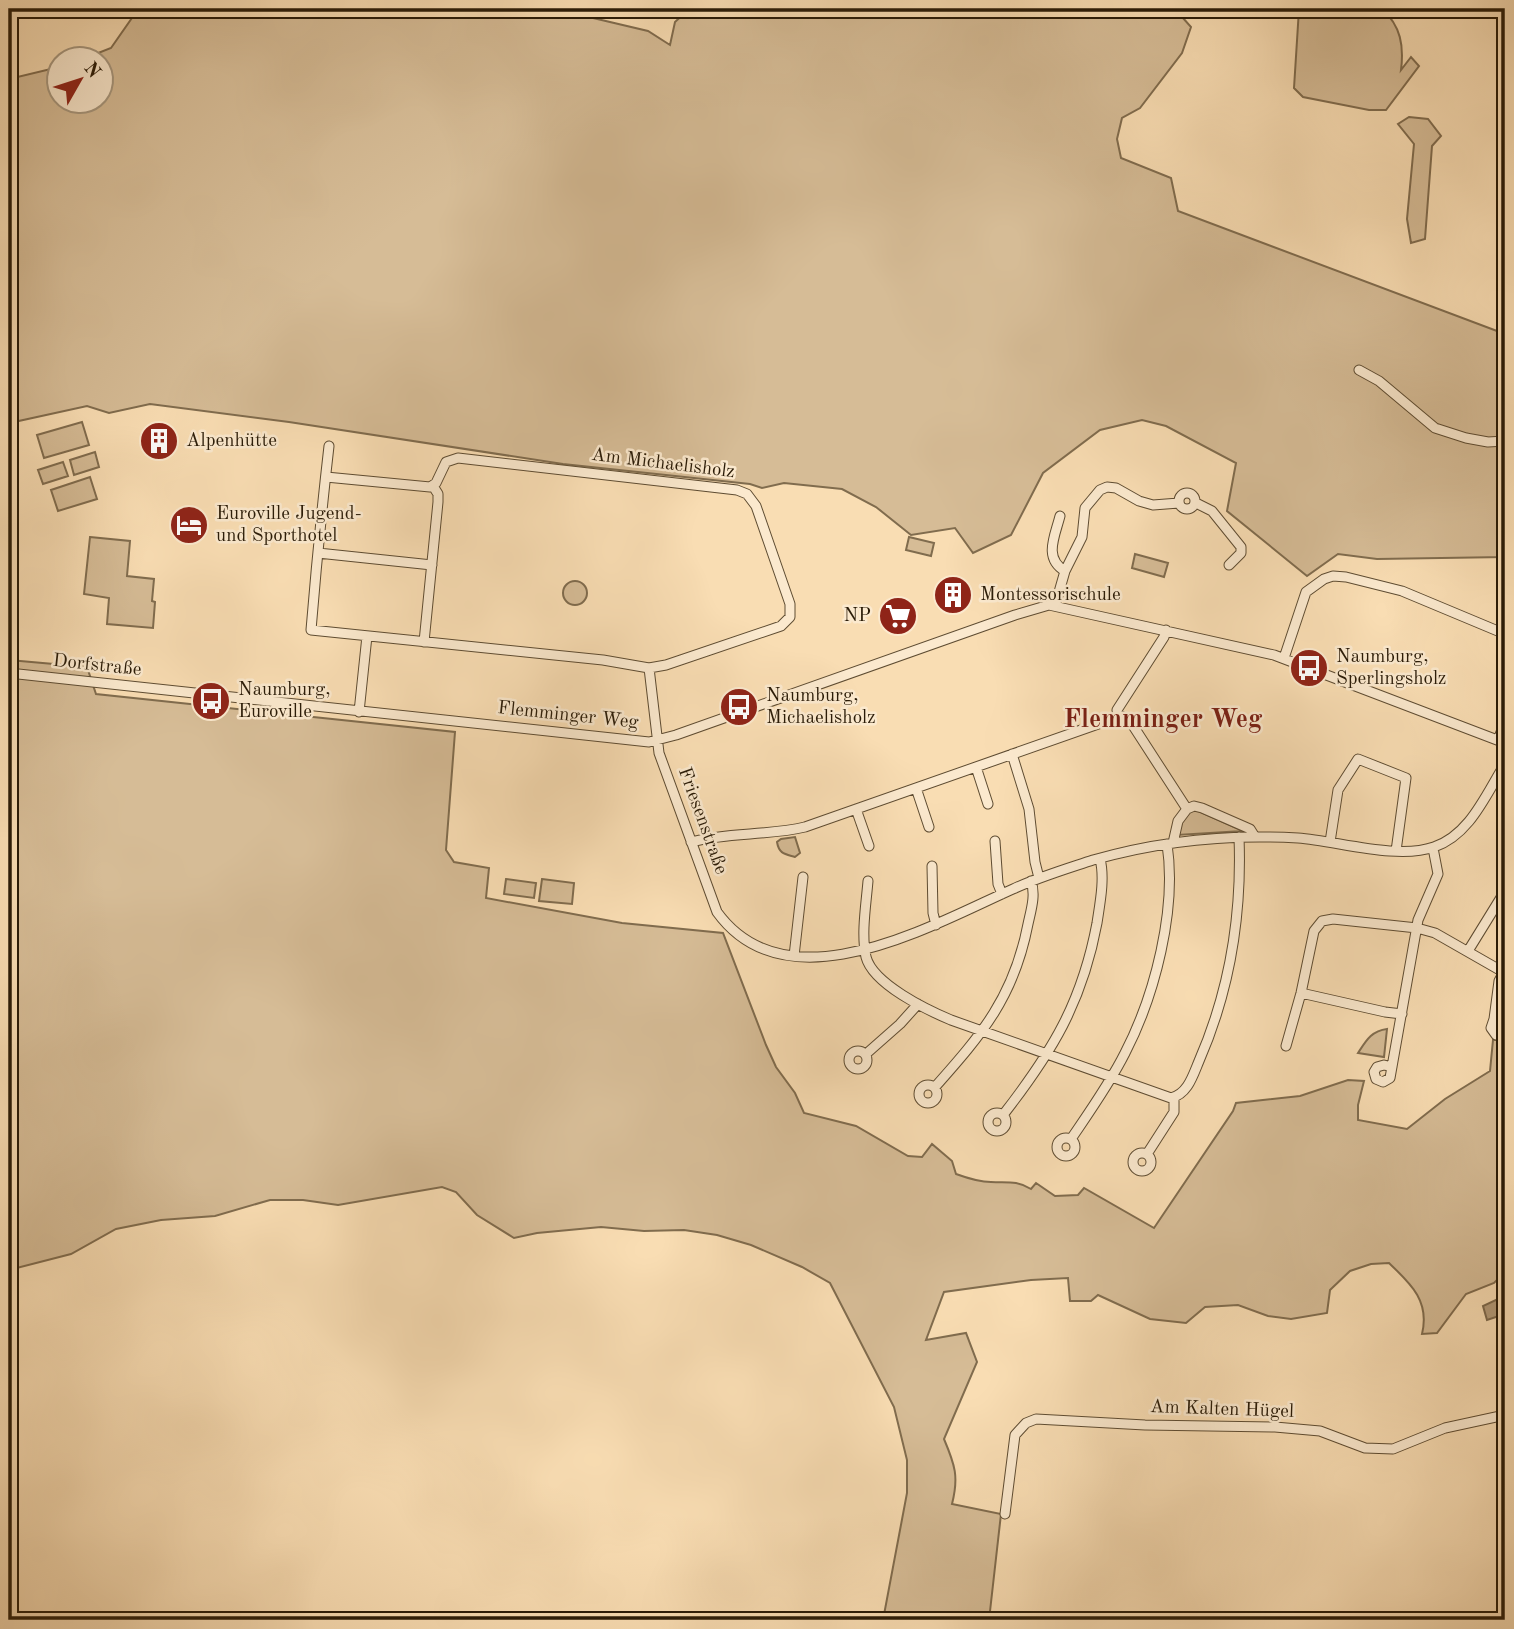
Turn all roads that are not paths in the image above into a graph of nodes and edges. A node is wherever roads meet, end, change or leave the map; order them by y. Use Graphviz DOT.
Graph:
graph roads {
  1 [pos="1359,370"];
  2 [pos="1505,441"];
  3 [pos="329,446"];
  4 [pos="326,477"];
  5 [pos="433,486"];
  6 [pos="1060,516"];
  7 [pos="317,553"];
  8 [pos="432,565"];
  9 [pos="1230,565"];
  10 [pos="1065,571"];
  11 [pos="1055,606"];
  12 [pos="1166,630"];
  13 [pos="1505,634"];
  14 [pos="367,636"];
  15 [pos="424,642"];
  16 [pos="1284,658"];
  17 [pos="649,668"];
  18 [pos="9,673"];
  19 [pos="181,692"];
  20 [pos="359,712"];
  21 [pos="1118,716"];
  22 [pos="1505,722"];
  23 [pos="657,740"];
  24 [pos="1501,742"];
  25 [pos="1012,754"];
  26 [pos="1505,764"];
  27 [pos="976,767"];
  28 [pos="1496,778"];
  29 [pos="1505,785"];
  30 [pos="916,788"];
  31 [pos="988,804"];
  32 [pos="856,809"];
  33 [pos="1186,809"];
  34 [pos="929,827"];
  35 [pos="1239,837"];
  36 [pos="1255,837"];
  37 [pos="995,841"];
  38 [pos="691,842"];
  39 [pos="1331,842"];
  40 [pos="1170,844"];
  41 [pos="869,846"];
  42 [pos="1433,848"];
  43 [pos="1396,851"];
  44 [pos="1100,859"];
  45 [pos="932,866"];
  46 [pos="803,877"];
  47 [pos="1035,880"];
  48 [pos="868,881"];
  49 [pos="1505,891"];
  50 [pos="1002,894"];
  51 [pos="936,925"];
  52 [pos="1416,928"];
  53 [pos="865,948"];
  54 [pos="1468,951"];
  55 [pos="794,956"];
  56 [pos="1504,973"];
  57 [pos="1301,993"];
  58 [pos="918,1004"];
  59 [pos="1402,1014"];
  60 [pos="1505,1018"];
  61 [pos="1494,1019"];
  62 [pos="983,1032"];
  63 [pos="1505,1035"];
  64 [pos="1286,1046"];
  65 [pos="866,1054"];
  66 [pos="1047,1055"];
  67 [pos="1392,1067"];
  68 [pos="1112,1078"];
  69 [pos="934,1087"];
  70 [pos="1174,1097"];
  71 [pos="1003,1115"];
  72 [pos="1070,1139"];
  73 [pos="1147,1154"];
  74 [pos="1505,1415"];
  75 [pos="1005,1514"];
  1 -- 2 [label="street"];
  3 -- 4 [label="street, Am Michaelisholz"];
  4 -- 5 [label="street"];
  4 -- 7 [label="street, Am Michaelisholz"];
  5 -- 8 [label="street"];
  5 -- 17 [label="street, Am Michaelisholz"];
  6 -- 10 [label="street"];
  7 -- 8 [label="street"];
  7 -- 14 [label="street, Am Michaelisholz"];
  8 -- 15 [label="street"];
  9 -- 10 [label="street"];
  10 -- 11 [label="street"];
  11 -- 12 [label="street, Flemminger Weg"];
  11 -- 23 [label="street, Flemminger Weg"];
  12 -- 16 [label="street, Flemminger Weg"];
  12 -- 21 [label="street"];
  13 -- 16 [label="street"];
  14 -- 15 [label="street, Am Michaelisholz"];
  14 -- 20 [label="street"];
  15 -- 17 [label="street, Am Michaelisholz"];
  16 -- 24 [label="street, Flemminger Weg"];
  17 -- 23 [label="street"];
  18 -- 19 [label="street, Dorfstraße"];
  19 -- 20 [label="street, Flemminger Weg"];
  20 -- 23 [label="street, Flemminger Weg"];
  21 -- 25 [label="street"];
  21 -- 33 [label="street"];
  22 -- 24 [label="street, Flemminger Weg"];
  23 -- 38 [label="street, Friesenstraße"];
  25 -- 27 [label="street"];
  25 -- 47 [label="street"];
  26 -- 28 [label="street"];
  27 -- 30 [label="street"];
  27 -- 31 [label="street"];
  28 -- 29 [label="street"];
  28 -- 42 [label="street"];
  30 -- 32 [label="street"];
  30 -- 34 [label="street"];
  32 -- 38 [label="street"];
  32 -- 41 [label="street"];
  33 -- 36 [label="street"];
  33 -- 40 [label="street"];
  35 -- 36 [label="street"];
  35 -- 40 [label="street"];
  35 -- 70 [label="street"];
  36 -- 39 [label="street"];
  37 -- 50 [label="street"];
  38 -- 55 [label="street, Friesenstraße"];
  39 -- 43 [label="street"];
  39 -- 43 [label="street"];
  40 -- 44 [label="street"];
  40 -- 68 [label="street"];
  42 -- 43 [label="street"];
  42 -- 52 [label="street"];
  44 -- 47 [label="street"];
  44 -- 66 [label="street"];
  45 -- 51 [label="street"];
  46 -- 55 [label="street"];
  47 -- 50 [label="street"];
  47 -- 62 [label="street"];
  48 -- 53 [label="street"];
  49 -- 54 [label="street"];
  50 -- 51 [label="street"];
  51 -- 53 [label="street"];
  52 -- 54 [label="street"];
  52 -- 57 [label="street"];
  52 -- 59 [label="street"];
  53 -- 55 [label="street"];
  53 -- 58 [label="street"];
  54 -- 56 [label="street"];
  56 -- 61 [label="street"];
  57 -- 59 [label="street"];
  57 -- 64 [label="street"];
  58 -- 62 [label="street"];
  58 -- 65 [label="street"];
  59 -- 67 [label="street"];
  60 -- 61 [label="street"];
  61 -- 63 [label="street"];
  62 -- 66 [label="street"];
  62 -- 69 [label="street"];
  66 -- 68 [label="street"];
  66 -- 71 [label="street"];
  68 -- 70 [label="street"];
  68 -- 72 [label="street"];
  70 -- 73 [label="street"];
  74 -- 75 [label="street, Am Kalten Hügel"];
}
